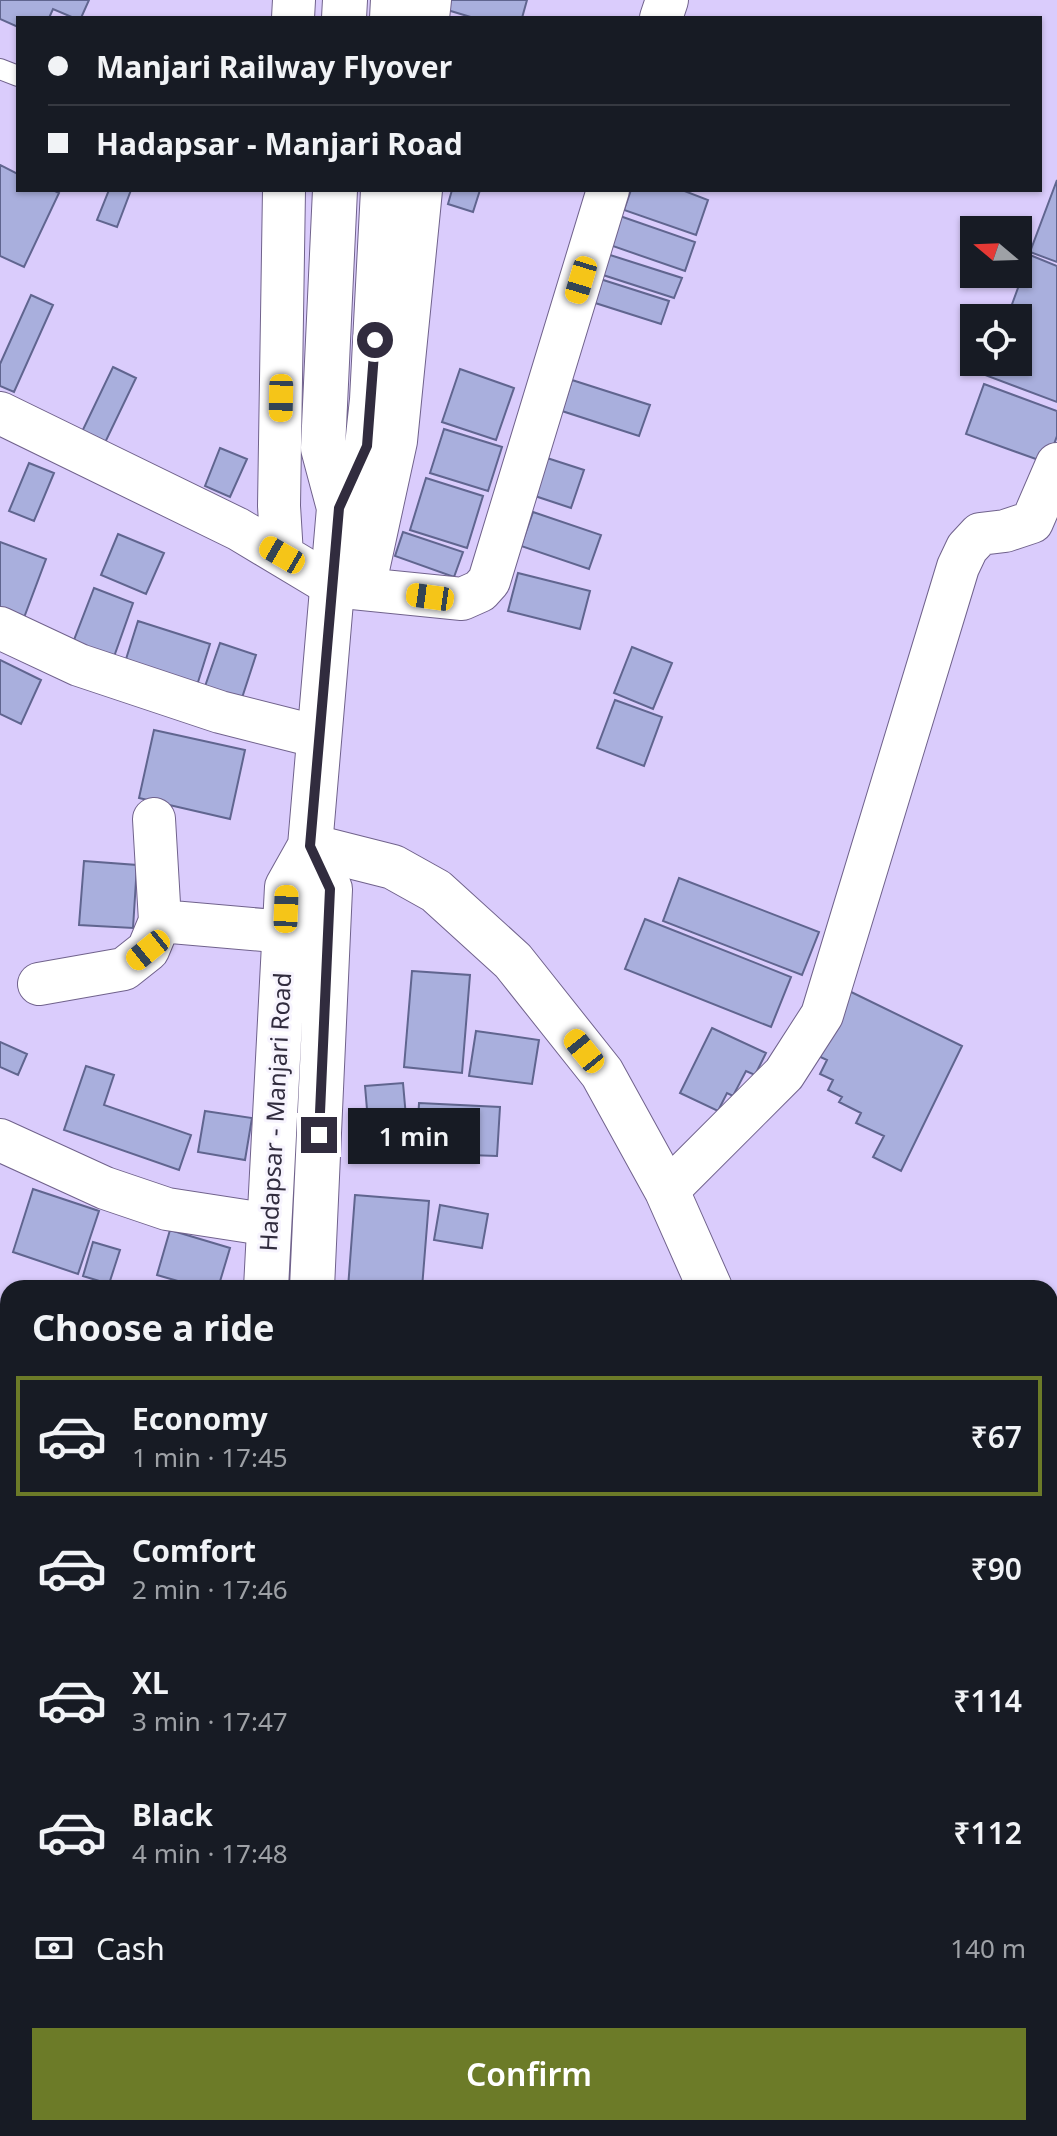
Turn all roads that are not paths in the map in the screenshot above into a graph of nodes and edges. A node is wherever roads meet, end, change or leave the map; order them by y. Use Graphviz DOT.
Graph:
graph roads {
  1 [pos="284,192"];
  2 [pos="335,192"];
  3 [pos="383,192"];
  4 [pos="421,192"];
  5 [pos="607,192"];
  6 [pos="0,413"];
  7 [pos="1057,464"];
  8 [pos="339,508"];
  9 [pos="282,555"];
  10 [pos="348,587"];
  11 [pos="0,628"];
  12 [pos="319,737"];
  13 [pos="154,819"];
  14 [pos="310,846"];
  15 [pos="160,921"];
  16 [pos="286,932"];
  17 [pos="39,984"];
  18 [pos="0,1140"];
  19 [pos="667,1191"];
  20 [pos="270,1225"];
  21 [pos="267,1280"];
  22 [pos="312,1280"];
  23 [pos="706,1280"];
  1 -- 9 [label="street"];
  2 -- 8 [label="main road"];
  3 -- 8 [label="main road"];
  4 -- 10 [label="street"];
  5 -- 10 [label="street"];
  6 -- 9 [label="street"];
  7 -- 19 [label="street"];
  8 -- 10 [label="main road, Hadapsar - Manjari Road"];
  9 -- 10 [label="street"];
  10 -- 12 [label="main road, Hadapsar - Manjari Road"];
  11 -- 12 [label="street"];
  12 -- 14 [label="main road, Hadapsar - Manjari Road"];
  13 -- 15 [label="street"];
  14 -- 16 [label="main road, Hadapsar - Manjari Road"];
  14 -- 19 [label="main road"];
  14 -- 22 [label="main road, Hadapsar - Manjari Road"];
  15 -- 16 [label="street"];
  15 -- 17 [label="street"];
  16 -- 20 [label="main road, Hadapsar - Manjari Road"];
  18 -- 20 [label="street"];
  19 -- 23 [label="main road"];
  20 -- 21 [label="main road, Hadapsar - Manjari Road"];
}
